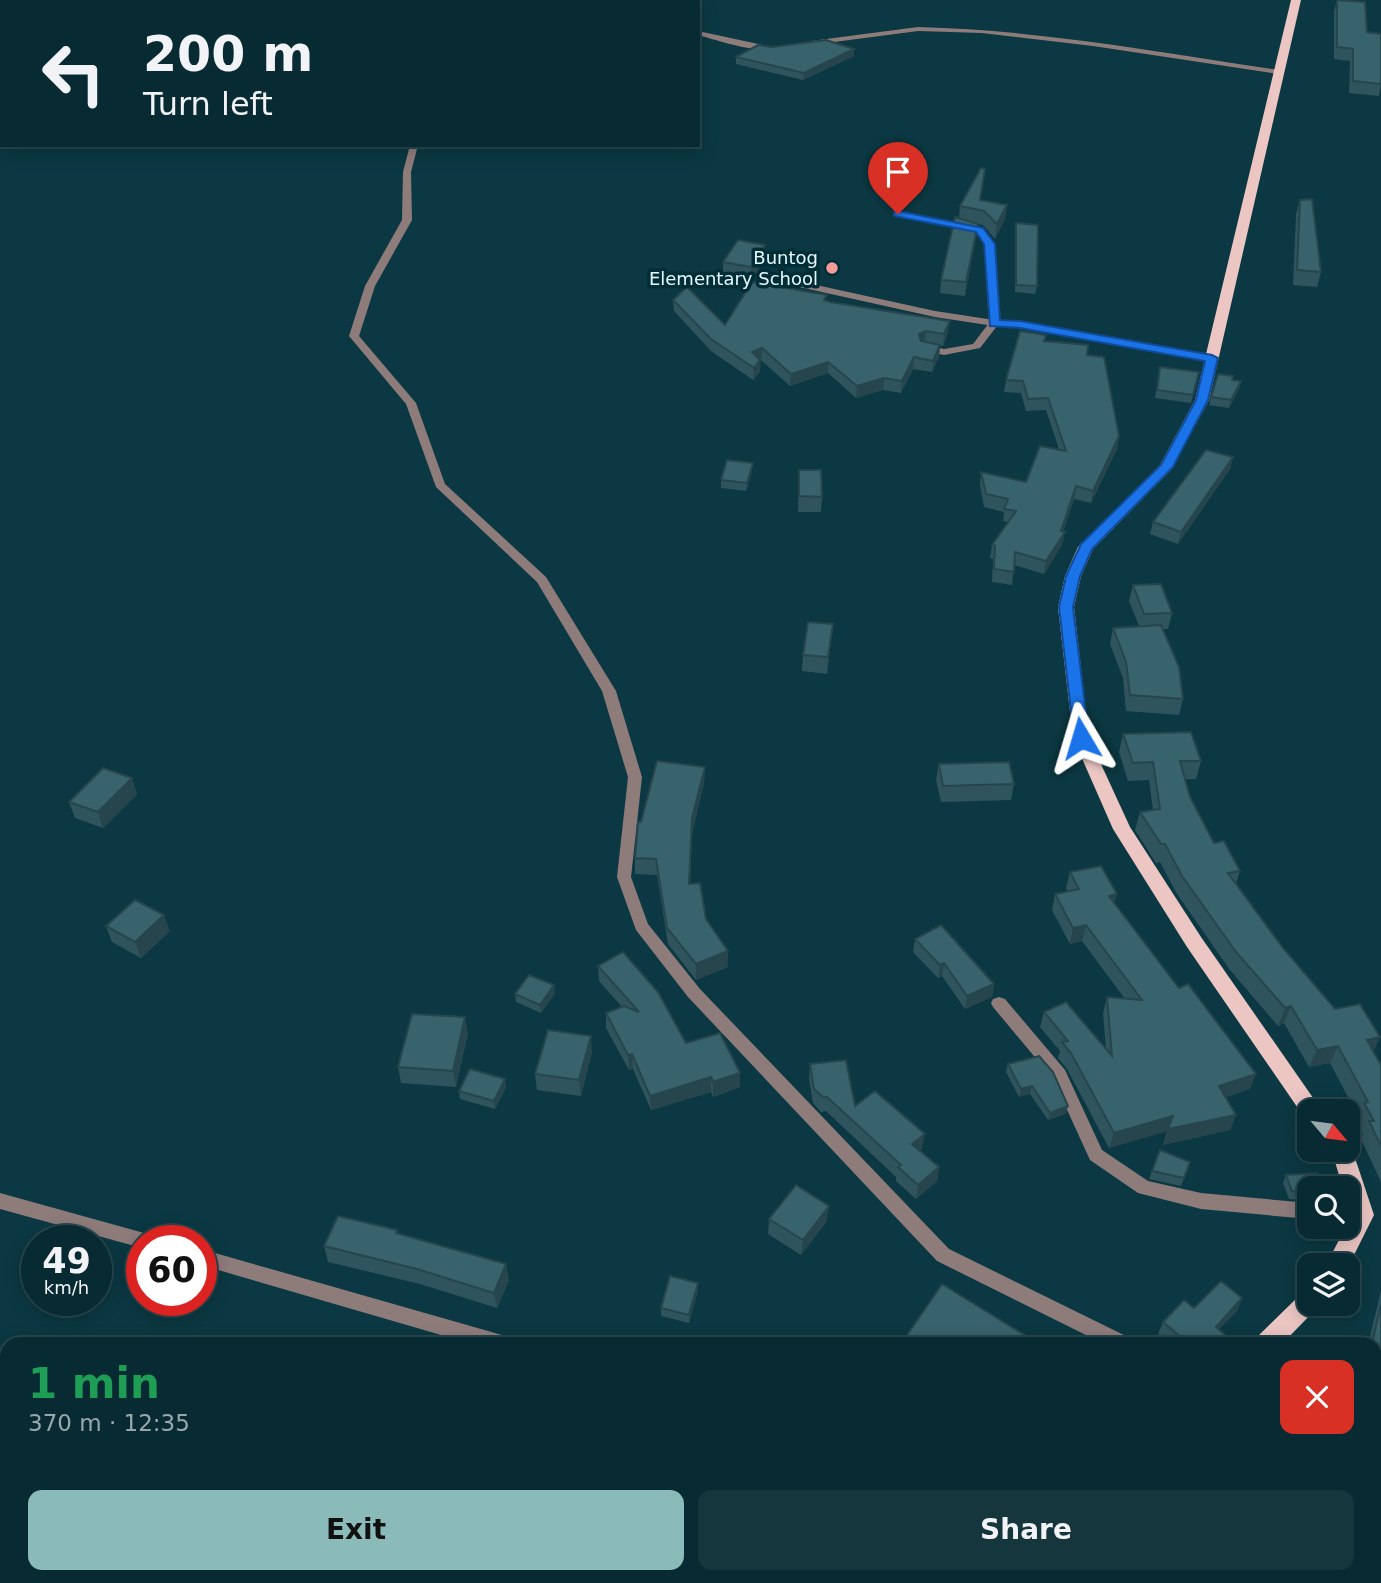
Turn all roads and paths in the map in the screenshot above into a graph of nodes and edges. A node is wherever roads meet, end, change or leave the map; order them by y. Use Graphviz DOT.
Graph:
graph roads {
  1 [pos="1296,0"];
  2 [pos="700,33"];
  3 [pos="803,44"];
  4 [pos="780,48"];
  5 [pos="1278,72"];
  6 [pos="413,147"];
  7 [pos="898,214"];
  8 [pos="766,277"];
  9 [pos="994,323"];
  10 [pos="924,348"];
  11 [pos="1212,358"];
  12 [pos="999,1003"];
  13 [pos="1303,1099"];
  14 [pos="0,1201"];
  15 [pos="1297,1210"];
  16 [pos="126,1236"];
  17 [pos="217,1262"];
  18 [pos="1297,1313"];
  19 [pos="478,1337"];
  20 [pos="1109,1337"];
  21 [pos="1273,1337"];
  1 -- 5 [label="main road"];
  2 -- 4 [label="street"];
  3 -- 5 [label="street"];
  5 -- 11 [label="main road"];
  6 -- 20 [label="street"];
  7 -- 9 [label="street"];
  8 -- 9 [label="lane"];
  9 -- 10 [label="street"];
  9 -- 11 [label="street"];
  11 -- 13 [label="main road"];
  12 -- 15 [label="street"];
  14 -- 16 [label="street"];
  17 -- 19 [label="street"];
  18 -- 21 [label="main road"];
}
